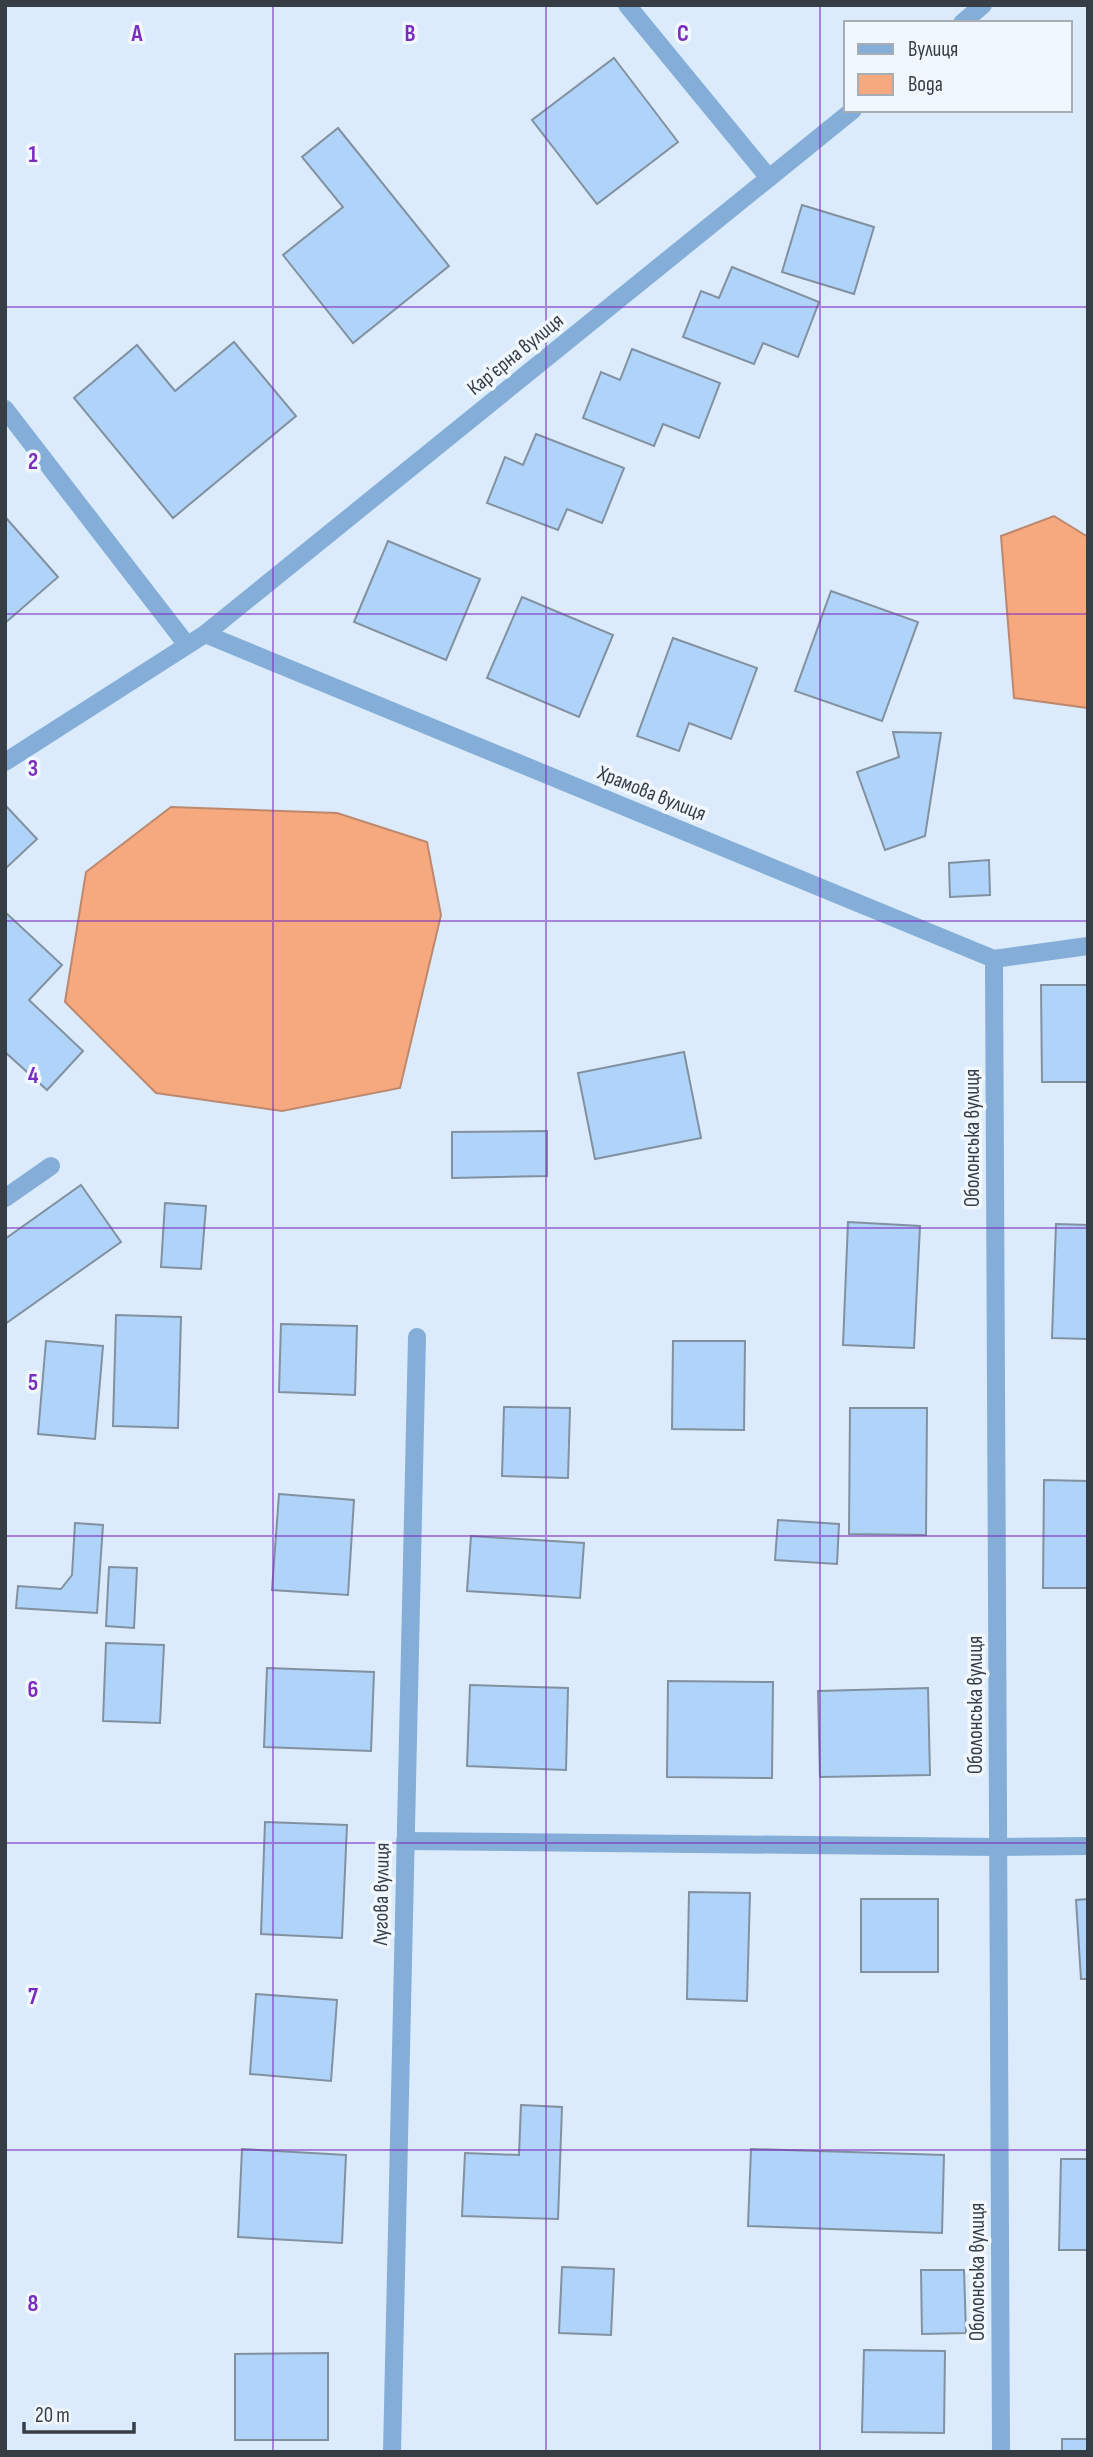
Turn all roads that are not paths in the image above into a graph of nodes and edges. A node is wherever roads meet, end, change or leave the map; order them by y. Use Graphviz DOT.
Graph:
graph roads {
  1 [pos="627,5"];
  2 [pos="984,5"];
  3 [pos="964,21"];
  4 [pos="851,112"];
  5 [pos="769,178"];
  6 [pos="5,409"];
  7 [pos="205,634"];
  8 [pos="187,645"];
  9 [pos="5,762"];
  10 [pos="1088,946"];
  11 [pos="994,959"];
  12 [pos="51,1166"];
  13 [pos="5,1198"];
  14 [pos="417,1337"];
  15 [pos="405,1841"];
  16 [pos="1088,1846"];
  17 [pos="998,1847"];
  18 [pos="392,2452"];
  19 [pos="1001,2452"];
  1 -- 5 [label="street"];
  2 -- 3 [label="street"];
  4 -- 5 [label="street, Карʼєрна вулиця"];
  5 -- 7 [label="street, Карʼєрна вулиця"];
  6 -- 8 [label="street"];
  7 -- 8 [label="street, Карʼєрна вулиця"];
  7 -- 11 [label="street, Храмова вулиця"];
  8 -- 9 [label="street, Карʼєрна вулиця"];
  10 -- 11 [label="street"];
  11 -- 17 [label="street, Оболонська вулиця"];
  12 -- 13 [label="street"];
  14 -- 15 [label="street, Лугова вулиця"];
  15 -- 17 [label="street"];
  15 -- 18 [label="street, Лугова вулиця"];
  16 -- 17 [label="street"];
  17 -- 19 [label="street, Оболонська вулиця"];
}
